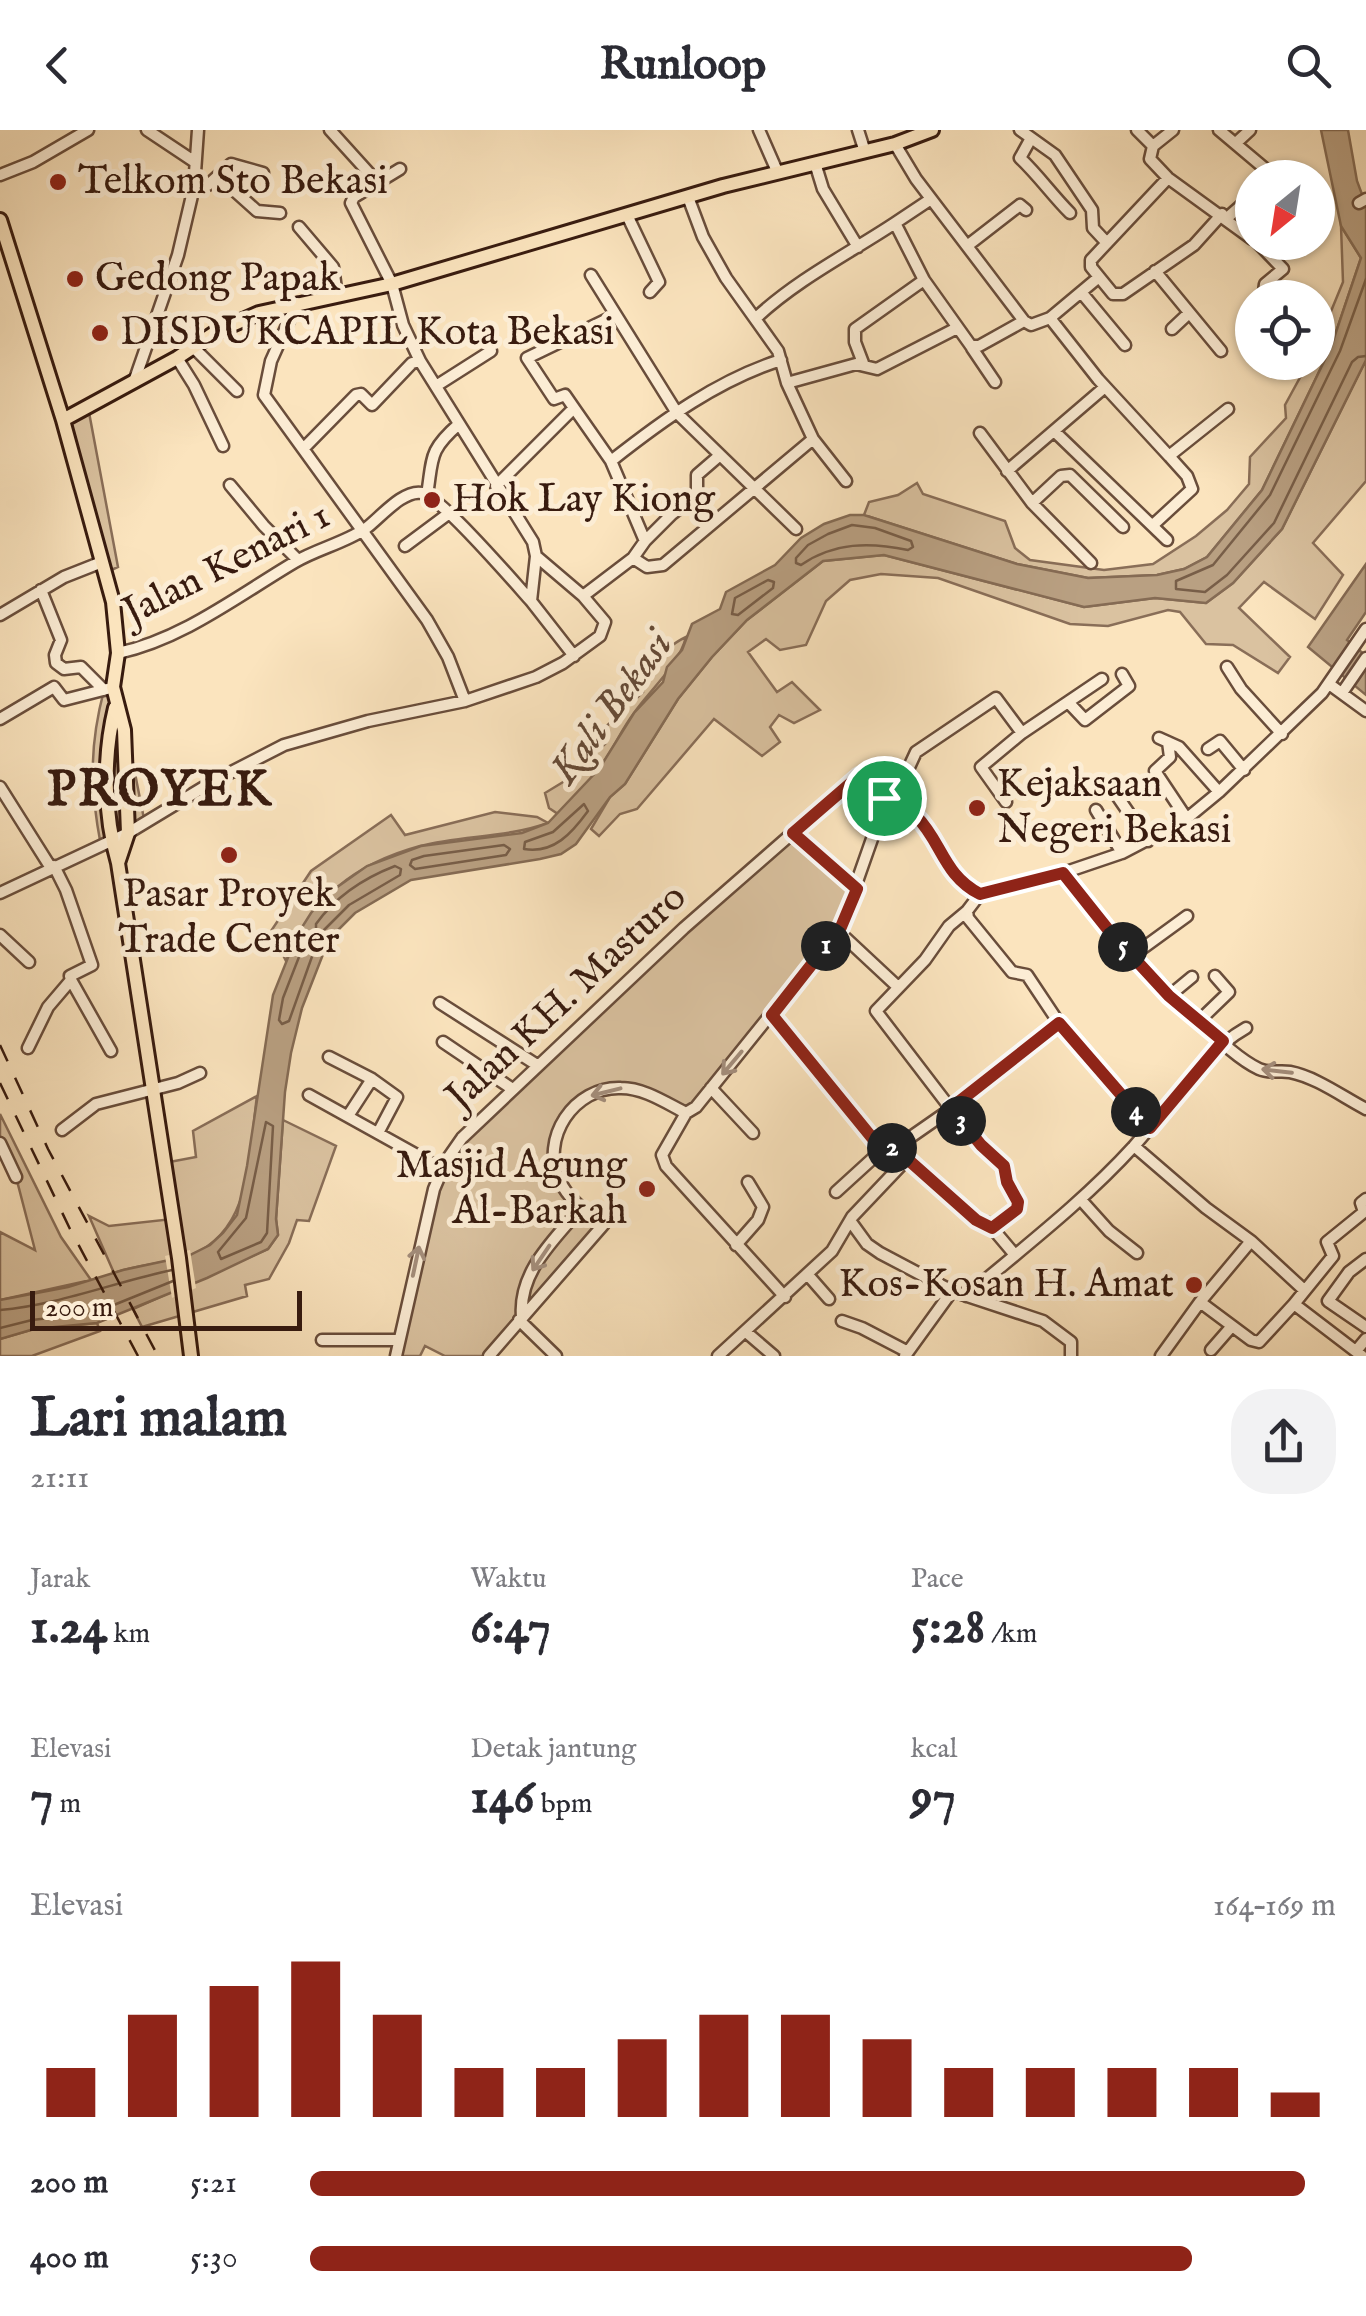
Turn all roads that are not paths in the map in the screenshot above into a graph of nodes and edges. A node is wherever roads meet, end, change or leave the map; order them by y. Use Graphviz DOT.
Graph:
graph roads {
  1 [pos="88,130"];
  2 [pos="198,130"];
  3 [pos="330,130"];
  4 [pos="760,130"];
  5 [pos="858,130"];
  6 [pos="932,130"];
  7 [pos="1020,130"];
  8 [pos="1137,130"];
  9 [pos="1172,130"];
  10 [pos="1219,130"];
  11 [pos="1250,130"];
  12 [pos="154,132"];
  13 [pos="1030,140"];
  14 [pos="894,144"];
  15 [pos="1236,144"];
  16 [pos="1154,146"];
  17 [pos="864,152"];
  18 [pos="1255,160"];
  19 [pos="195,162"];
  20 [pos="815,163"];
  21 [pos="400,169"];
  22 [pos="777,172"];
  23 [pos="264,173"];
  24 [pos="0,175"];
  25 [pos="218,176"];
  26 [pos="1168,178"];
  27 [pos="378,183"];
  28 [pos="194,187"];
  29 [pos="931,198"];
  30 [pos="688,199"];
  31 [pos="1235,208"];
  32 [pos="1026,210"];
  33 [pos="280,212"];
  34 [pos="1070,213"];
  35 [pos="627,215"];
  36 [pos="1224,216"];
  37 [pos="0,220"];
  38 [pos="895,224"];
  39 [pos="1235,225"];
  40 [pos="299,227"];
  41 [pos="1107,243"];
  42 [pos="967,246"];
  43 [pos="858,247"];
  44 [pos="1274,260"];
  45 [pos="1155,270"];
  46 [pos="591,275"];
  47 [pos="1099,278"];
  48 [pos="924,280"];
  49 [pos="1270,280"];
  50 [pos="392,284"];
  51 [pos="650,292"];
  52 [pos="1081,292"];
  53 [pos="337,296"];
  54 [pos="297,303"];
  55 [pos="1190,312"];
  56 [pos="616,315"];
  57 [pos="757,318"];
  58 [pos="1050,318"];
  59 [pos="1028,323"];
  60 [pos="957,328"];
  61 [pos="1172,329"];
  62 [pos="1124,345"];
  63 [pos="192,347"];
  64 [pos="972,348"];
  65 [pos="491,351"];
  66 [pos="1221,351"];
  67 [pos="177,358"];
  68 [pos="781,360"];
  69 [pos="271,361"];
  70 [pos="420,361"];
  71 [pos="864,364"];
  72 [pos="284,367"];
  73 [pos="134,382"];
  74 [pos="994,382"];
  75 [pos="787,383"];
  76 [pos="436,386"];
  77 [pos="1106,387"];
  78 [pos="237,390"];
  79 [pos="574,408"];
  80 [pos="1228,409"];
  81 [pos="677,414"];
  82 [pos="63,420"];
  83 [pos="458,424"];
  84 [pos="980,432"];
  85 [pos="1054,432"];
  86 [pos="814,438"];
  87 [pos="223,446"];
  88 [pos="304,448"];
  89 [pos="719,456"];
  90 [pos="1080,456"];
  91 [pos="1169,456"];
  92 [pos="611,461"];
  93 [pos="1006,472"];
  94 [pos="1066,474"];
  95 [pos="846,481"];
  96 [pos="230,485"];
  97 [pos="496,486"];
  98 [pos="755,486"];
  99 [pos="428,495"];
  100 [pos="1032,502"];
  101 [pos="448,514"];
  102 [pos="1152,525"];
  103 [pos="1123,528"];
  104 [pos="796,529"];
  105 [pos="362,530"];
  106 [pos="1167,540"];
  107 [pos="645,541"];
  108 [pos="405,546"];
  109 [pos="536,556"];
  110 [pos="632,558"];
  111 [pos="298,560"];
  112 [pos="102,562"];
  113 [pos="1090,563"];
  114 [pos="41,590"];
  115 [pos="583,596"];
  116 [pos="532,601"];
  117 [pos="0,615"];
  118 [pos="1366,628"];
  119 [pos="118,653"];
  120 [pos="574,656"];
  121 [pos="1366,658"];
  122 [pos="1227,667"];
  123 [pos="1122,674"];
  124 [pos="1102,679"];
  125 [pos="1326,688"];
  126 [pos="109,689"];
  127 [pos="1342,693"];
  128 [pos="465,701"];
  129 [pos="1068,702"];
  130 [pos="116,706"];
  131 [pos="1366,710"];
  132 [pos="0,720"];
  133 [pos="1284,732"];
  134 [pos="1022,734"];
  135 [pos="1208,749"];
  136 [pos="1244,770"];
  137 [pos="1111,787"];
  138 [pos="1220,792"];
  139 [pos="2,795"];
  140 [pos="887,801"];
  141 [pos="1006,802"];
  142 [pos="1096,810"];
  143 [pos="1187,819"];
  144 [pos="793,833"];
  145 [pos="128,834"];
  146 [pos="1148,840"];
  147 [pos="112,842"];
  148 [pos="1122,853"];
  149 [pos="118,863"];
  150 [pos="52,867"];
  151 [pos="1063,873"];
  152 [pos="1,888"];
  153 [pos="857,889"];
  154 [pos="980,894"];
  155 [pos="967,912"];
  156 [pos="1187,916"];
  157 [pos="838,931"];
  158 [pos="0,935"];
  159 [pos="1132,956"];
  160 [pos="29,962"];
  161 [pos="1215,976"];
  162 [pos="1192,977"];
  163 [pos="71,980"];
  164 [pos="898,987"];
  165 [pos="1169,996"];
  166 [pos="440,1002"];
  167 [pos="772,1015"];
  168 [pos="1199,1021"];
  169 [pos="1059,1023"];
  170 [pos="1246,1028"];
  171 [pos="1223,1041"];
  172 [pos="443,1042"];
  173 [pos="28,1048"];
  174 [pos="111,1051"];
  175 [pos="329,1057"];
  176 [pos="537,1065"];
  177 [pos="200,1074"];
  178 [pos="372,1079"];
  179 [pos="511,1088"];
  180 [pos="711,1088"];
  181 [pos="152,1091"];
  182 [pos="309,1094"];
  183 [pos="951,1108"];
  184 [pos="1366,1109"];
  185 [pos="686,1113"];
  186 [pos="348,1116"];
  187 [pos="1150,1128"];
  188 [pos="62,1130"];
  189 [pos="378,1132"];
  190 [pos="753,1133"];
  191 [pos="0,1144"];
  192 [pos="1134,1146"];
  193 [pos="895,1148"];
  194 [pos="882,1150"];
  195 [pos="908,1158"];
  196 [pos="440,1172"];
  197 [pos="16,1177"];
  198 [pos="748,1182"];
  199 [pos="836,1192"];
  200 [pos="1366,1199"];
  201 [pos="1082,1200"];
  202 [pos="581,1208"];
  203 [pos="851,1222"];
  204 [pos="992,1228"];
  205 [pos="1251,1241"];
  206 [pos="736,1245"];
  207 [pos="1137,1253"];
  208 [pos="1014,1255"];
  209 [pos="1366,1259"];
  210 [pos="808,1275"];
  211 [pos="1303,1289"];
  212 [pos="952,1291"];
  213 [pos="966,1296"];
  214 [pos="785,1297"];
  215 [pos="828,1299"];
  216 [pos="1200,1302"];
  217 [pos="1294,1304"];
  218 [pos="520,1318"];
  219 [pos="842,1321"];
  220 [pos="1232,1326"];
  221 [pos="1366,1328"];
  222 [pos="746,1332"];
  223 [pos="1366,1339"];
  224 [pos="322,1340"];
  225 [pos="398,1340"];
  226 [pos="1071,1342"];
  227 [pos="1211,1350"];
  228 [pos="907,1354"];
  229 [pos="1359,1354"];
  230 [pos="192,1356"];
  231 [pos="396,1356"];
  232 [pos="489,1356"];
  233 [pos="556,1356"];
  234 [pos="718,1356"];
  235 [pos="774,1356"];
  236 [pos="1071,1356"];
  237 [pos="1085,1356"];
  238 [pos="1160,1356"];
  1 -- 24 [label="street"];
  2 -- 19 [label="street"];
  3 -- 27 [label="street"];
  4 -- 22 [label="street"];
  5 -- 17 [label="street"];
  6 -- 14 [label="main road"];
  7 -- 13 [label="street"];
  8 -- 16 [label="street"];
  9 -- 16 [label="street"];
  10 -- 15 [label="street"];
  11 -- 15 [label="street"];
  12 -- 19 [label="street"];
  13 -- 34 [label="street"];
  13 -- 41 [label="street"];
  14 -- 17 [label="main road"];
  14 -- 29 [label="street"];
  15 -- 18 [label="street"];
  16 -- 26 [label="street"];
  17 -- 20 [label="main road"];
  19 -- 28 [label="street"];
  20 -- 22 [label="main road"];
  20 -- 43 [label="street"];
  21 -- 27 [label="street"];
  22 -- 30 [label="main road"];
  23 -- 25 [label="street"];
  25 -- 28 [label="street"];
  25 -- 33 [label="street"];
  26 -- 36 [label="street"];
  26 -- 41 [label="street"];
  27 -- 50 [label="street"];
  28 -- 73 [label="street"];
  29 -- 38 [label="street"];
  29 -- 42 [label="street"];
  30 -- 35 [label="main road"];
  30 -- 57 [label="street"];
  31 -- 36 [label="street"];
  32 -- 42 [label="street"];
  35 -- 50 [label="main road"];
  35 -- 51 [label="street"];
  36 -- 39 [label="street"];
  36 -- 45 [label="street"];
  37 -- 82 [label="main road"];
  38 -- 43 [label="street"];
  38 -- 48 [label="street"];
  40 -- 53 [label="street"];
  41 -- 47 [label="street"];
  42 -- 59 [label="street"];
  43 -- 57 [label="street"];
  44 -- 49 [label="street"];
  45 -- 47 [label="street"];
  45 -- 55 [label="street"];
  46 -- 56 [label="street"];
  47 -- 52 [label="street"];
  48 -- 60 [label="street"];
  48 -- 71 [label="street"];
  50 -- 53 [label="main road"];
  50 -- 70 [label="street"];
  52 -- 58 [label="street"];
  52 -- 62 [label="street"];
  53 -- 54 [label="main road"];
  54 -- 63 [label="main road"];
  54 -- 69 [label="street"];
  55 -- 61 [label="street"];
  55 -- 66 [label="street"];
  56 -- 79 [label="street"];
  56 -- 81 [label="street"];
  57 -- 68 [label="street"];
  58 -- 59 [label="street"];
  58 -- 77 [label="street"];
  59 -- 64 [label="street"];
  60 -- 64 [label="street"];
  60 -- 71 [label="street"];
  63 -- 67 [label="main road"];
  63 -- 78 [label="street"];
  64 -- 74 [label="street"];
  65 -- 76 [label="street"];
  67 -- 73 [label="main road"];
  67 -- 87 [label="street"];
  68 -- 75 [label="street"];
  68 -- 81 [label="street"];
  69 -- 72 [label="street"];
  69 -- 88 [label="street"];
  70 -- 76 [label="street"];
  70 -- 88 [label="street"];
  71 -- 75 [label="street"];
  73 -- 82 [label="main road"];
  75 -- 86 [label="street"];
  76 -- 83 [label="street"];
  77 -- 85 [label="street"];
  77 -- 91 [label="street"];
  79 -- 92 [label="street"];
  79 -- 97 [label="street"];
  80 -- 91 [label="street"];
  81 -- 89 [label="street"];
  81 -- 92 [label="street"];
  82 -- 112 [label="main road"];
  83 -- 97 [label="street"];
  83 -- 99 [label="street"];
  84 -- 93 [label="street"];
  85 -- 90 [label="street"];
  85 -- 93 [label="street"];
  86 -- 95 [label="street"];
  86 -- 98 [label="street"];
  88 -- 105 [label="street"];
  89 -- 98 [label="street"];
  89 -- 107 [label="street"];
  90 -- 94 [label="street"];
  90 -- 102 [label="street"];
  91 -- 102 [label="street"];
  92 -- 107 [label="street"];
  93 -- 100 [label="street"];
  94 -- 100 [label="street"];
  94 -- 103 [label="street"];
  96 -- 111 [label="street"];
  97 -- 109 [label="street"];
  98 -- 104 [label="street"];
  98 -- 110 [label="street"];
  99 -- 101 [label="street"];
  99 -- 105 [label="street, Jalan Kenari 1"];
  100 -- 113 [label="street"];
  101 -- 108 [label="street"];
  101 -- 116 [label="street"];
  102 -- 106 [label="street"];
  105 -- 111 [label="street, Jalan Kenari 1"];
  105 -- 128 [label="street"];
  107 -- 110 [label="street"];
  109 -- 115 [label="street"];
  109 -- 116 [label="street"];
  110 -- 115 [label="street"];
  111 -- 119 [label="street, Jalan Kenari 1"];
  112 -- 114 [label="street"];
  112 -- 119 [label="main road"];
  114 -- 117 [label="street"];
  114 -- 126 [label="street"];
  115 -- 120 [label="street"];
  116 -- 120 [label="street"];
  118 -- 125 [label="street"];
  119 -- 126 [label="main road"];
  120 -- 128 [label="street"];
  121 -- 127 [label="street"];
  122 -- 133 [label="street"];
  123 -- 129 [label="street"];
  124 -- 129 [label="street"];
  125 -- 127 [label="street"];
  125 -- 133 [label="street"];
  126 -- 130 [label="main road"];
  126 -- 132 [label="street"];
  127 -- 131 [label="street"];
  128 -- 145 [label="street"];
  129 -- 134 [label="street"];
  130 -- 145 [label="main road"];
  130 -- 147 [label="main road"];
  133 -- 136 [label="street"];
  134 -- 140 [label="street"];
  134 -- 141 [label="street"];
  135 -- 136 [label="street"];
  136 -- 138 [label="street"];
  137 -- 146 [label="street"];
  138 -- 143 [label="street"];
  138 -- 143 [label="street"];
  139 -- 150 [label="street"];
  140 -- 144 [label="street, Jalan KH. Masturo"];
  140 -- 153 [label="street"];
  140 -- 154 [label="street"];
  142 -- 148 [label="street"];
  143 -- 146 [label="street"];
  144 -- 153 [label="street"];
  144 -- 176 [label="street, Jalan KH. Masturo"];
  145 -- 147 [label="street"];
  145 -- 149 [label="main road"];
  146 -- 148 [label="street"];
  147 -- 149 [label="main road"];
  147 -- 150 [label="street"];
  148 -- 151 [label="street"];
  149 -- 181 [label="main road"];
  150 -- 152 [label="street"];
  150 -- 163 [label="street"];
  151 -- 154 [label="street"];
  151 -- 159 [label="street"];
  153 -- 157 [label="street"];
  154 -- 155 [label="street"];
  155 -- 164 [label="street"];
  155 -- 169 [label="street"];
  156 -- 159 [label="street"];
  157 -- 164 [label="street"];
  157 -- 167 [label="street"];
  158 -- 160 [label="street"];
  159 -- 165 [label="street"];
  161 -- 168 [label="street"];
  162 -- 165 [label="street"];
  163 -- 173 [label="street"];
  163 -- 174 [label="street"];
  164 -- 183 [label="street"];
  165 -- 168 [label="street"];
  166 -- 176 [label="street"];
  167 -- 180 [label="street, one-way"];
  167 -- 194 [label="street"];
  168 -- 171 [label="street"];
  169 -- 183 [label="street"];
  169 -- 187 [label="street"];
  170 -- 171 [label="street"];
  184 -- 171 [label="street, one-way"];
  171 -- 187 [label="street"];
  172 -- 179 [label="street"];
  175 -- 178 [label="street"];
  176 -- 179 [label="street, Jalan KH. Masturo"];
  177 -- 181 [label="street"];
  178 -- 186 [label="street"];
  178 -- 189 [label="street"];
  179 -- 196 [label="street, Jalan KH. Masturo"];
  180 -- 185 [label="street"];
  180 -- 190 [label="street"];
  181 -- 188 [label="street"];
  181 -- 230 [label="main road"];
  182 -- 186 [label="street"];
  183 -- 193 [label="street"];
  183 -- 204 [label="street"];
  185 -- 202 [label="street, one-way"];
  185 -- 206 [label="street"];
  186 -- 189 [label="street"];
  187 -- 192 [label="street"];
  189 -- 196 [label="street"];
  191 -- 197 [label="street"];
  192 -- 201 [label="street"];
  192 -- 205 [label="street"];
  193 -- 194 [label="street"];
  193 -- 195 [label="street"];
  194 -- 199 [label="street"];
  195 -- 203 [label="street"];
  195 -- 204 [label="street"];
  225 -- 196 [label="street, Jalan KH. Masturo, one-way"];
  198 -- 206 [label="street"];
  200 -- 211 [label="street"];
  201 -- 207 [label="street"];
  201 -- 208 [label="street"];
  202 -- 218 [label="street, one-way"];
  202 -- 218 [label="street"];
  203 -- 210 [label="street"];
  203 -- 212 [label="street"];
  204 -- 208 [label="street"];
  205 -- 211 [label="street"];
  205 -- 216 [label="street"];
  206 -- 214 [label="street"];
  208 -- 213 [label="street"];
  209 -- 221 [label="street"];
  210 -- 214 [label="street"];
  210 -- 215 [label="street"];
  211 -- 217 [label="street"];
  212 -- 213 [label="street"];
  212 -- 228 [label="street"];
  213 -- 226 [label="street"];
  214 -- 222 [label="street"];
  216 -- 220 [label="street"];
  216 -- 238 [label="street"];
  217 -- 220 [label="street"];
  217 -- 229 [label="street"];
  218 -- 232 [label="street"];
  218 -- 233 [label="street"];
  219 -- 228 [label="street"];
  220 -- 227 [label="street"];
  222 -- 234 [label="street"];
  222 -- 235 [label="street"];
  223 -- 229 [label="street"];
  224 -- 225 [label="street"];
  225 -- 231 [label="street, Jalan KH. Masturo"];
  226 -- 236 [label="street"];
  226 -- 237 [label="street"];
}
